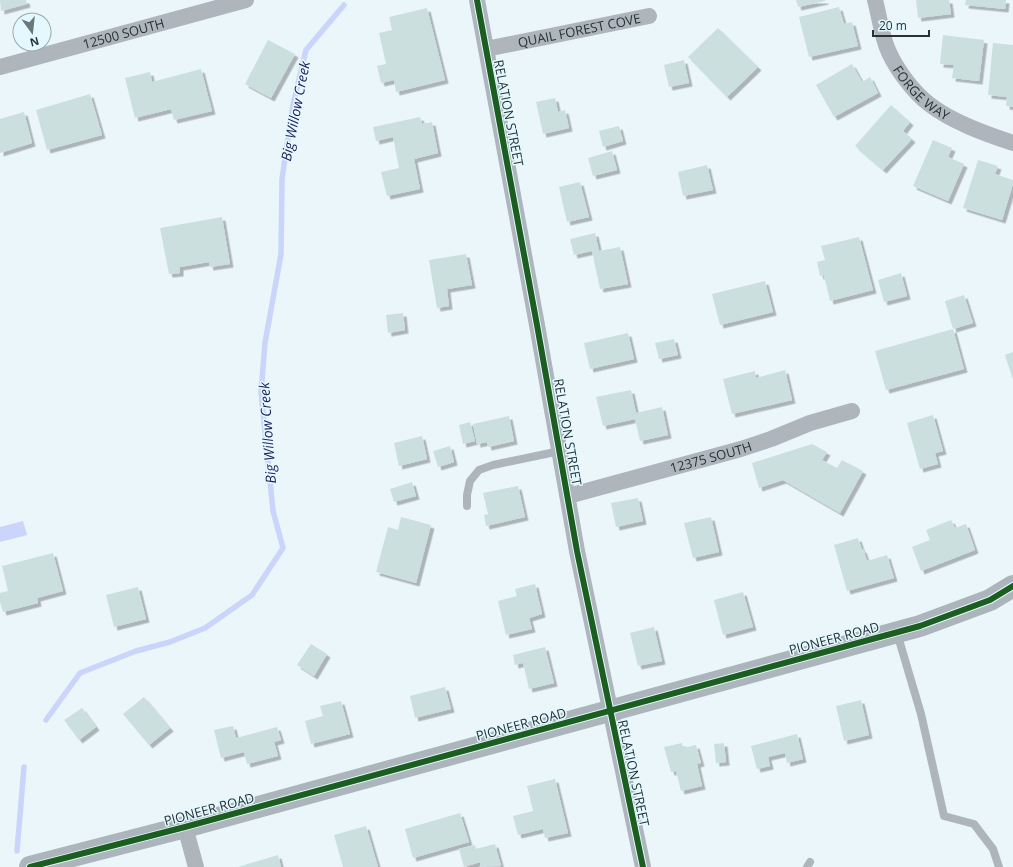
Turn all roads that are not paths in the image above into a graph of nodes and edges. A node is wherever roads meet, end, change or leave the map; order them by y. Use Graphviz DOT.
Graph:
graph roads {
  1 [pos="246,0"];
  2 [pos="478,0"];
  3 [pos="875,0"];
  4 [pos="650,16"];
  5 [pos="486,49"];
  6 [pos="0,66"];
  7 [pos="1013,143"];
  8 [pos="852,411"];
  9 [pos="560,451"];
  10 [pos="568,496"];
  11 [pos="467,506"];
  12 [pos="1013,586"];
  13 [pos="897,632"];
  14 [pos="610,711"];
  15 [pos="185,826"];
  16 [pos="30,867"];
  17 [pos="196,867"];
  18 [pos="643,867"];
  19 [pos="999,867"];
  1 -- 6 [label="street, 12500 SOUTH"];
  2 -- 5 [label="street, RELATION STREET"];
  3 -- 7 [label="street, FORGE WAY"];
  4 -- 5 [label="street, QUAIL FOREST COVE"];
  5 -- 9 [label="street, RELATION STREET"];
  8 -- 10 [label="street, 12375 SOUTH"];
  9 -- 10 [label="street, RELATION STREET"];
  9 -- 11 [label="lane"];
  10 -- 14 [label="street, RELATION STREET"];
  12 -- 13 [label="street, PIONEER ROAD"];
  13 -- 14 [label="street, PIONEER ROAD"];
  13 -- 19 [label="lane"];
  14 -- 15 [label="street, PIONEER ROAD"];
  14 -- 18 [label="street, RELATION STREET"];
  15 -- 16 [label="street, PIONEER ROAD"];
  15 -- 17 [label="street"];
}
